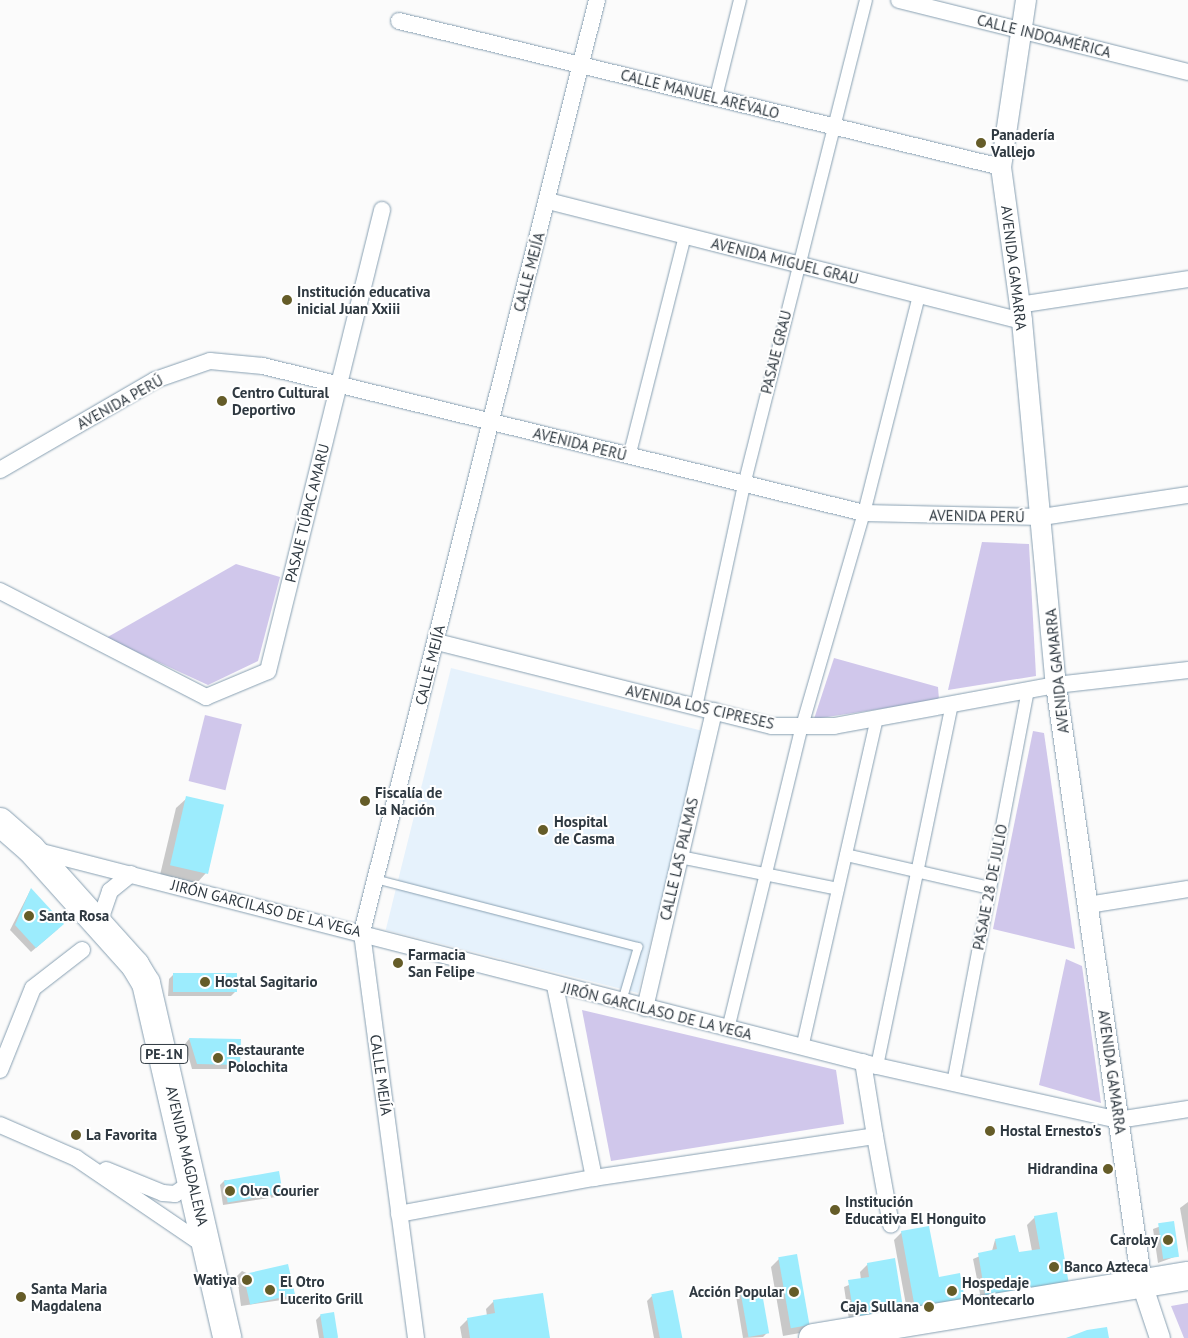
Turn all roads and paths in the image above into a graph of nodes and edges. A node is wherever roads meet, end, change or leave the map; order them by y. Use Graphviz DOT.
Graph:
graph roads {
  1 [pos="597,0"];
  2 [pos="740,0"];
  3 [pos="866,0"];
  4 [pos="899,0"];
  5 [pos="1026,0"];
  6 [pos="399,21"];
  7 [pos="1019,30"];
  8 [pos="581,65"];
  9 [pos="1188,72"];
  10 [pos="716,97"];
  11 [pos="836,127"];
  12 [pos="1001,167"];
  13 [pos="548,201"];
  14 [pos="382,210"];
  15 [pos="684,236"];
  16 [pos="797,264"];
  17 [pos="1188,279"];
  18 [pos="919,296"];
  19 [pos="1020,313"];
  20 [pos="339,384"];
  21 [pos="489,422"];
  22 [pos="629,457"];
  23 [pos="0,470"];
  24 [pos="744,485"];
  25 [pos="1188,495"];
  26 [pos="864,513"];
  27 [pos="1042,518"];
  28 [pos="0,591"];
  29 [pos="437,642"];
  30 [pos="1188,670"];
  31 [pos="1056,685"];
  32 [pos="1028,690"];
  33 [pos="952,704"];
  34 [pos="696,707"];
  35 [pos="714,711"];
  36 [pos="877,718"];
  37 [pos="802,726"];
  38 [pos="0,822"];
  39 [pos="31,849"];
  40 [pos="846,854"];
  41 [pos="680,857"];
  42 [pos="917,871"];
  43 [pos="131,874"];
  44 [pos="765,875"];
  45 [pos="375,878"];
  46 [pos="990,888"];
  47 [pos="838,889"];
  48 [pos="1188,889"];
  49 [pos="1088,905"];
  50 [pos="98,926"];
  51 [pos="362,932"];
  52 [pos="82,950"];
  53 [pos="555,986"];
  54 [pos="622,1002"];
  55 [pos="644,1008"];
  56 [pos="728,1029"];
  57 [pos="802,1048"];
  58 [pos="870,1064"];
  59 [pos="0,1070"];
  60 [pos="953,1083"];
  61 [pos="1188,1109"];
  62 [pos="1118,1120"];
  63 [pos="0,1125"];
  64 [pos="875,1136"];
  65 [pos="76,1158"];
  66 [pos="594,1178"];
  67 [pos="192,1182"];
  68 [pos="400,1214"];
  69 [pos="891,1225"];
  70 [pos="209,1249"];
  71 [pos="1188,1276"];
  72 [pos="1142,1284"];
  73 [pos="227,1338"];
  74 [pos="416,1338"];
  75 [pos="813,1338"];
  76 [pos="1160,1338"];
  1 -- 8 [label="street, CALLE MEJÍA"];
  2 -- 10 [label="street"];
  3 -- 11 [label="street, PASAJE GRAU"];
  4 -- 7 [label="street, CALLE INDOAMÉRICA"];
  5 -- 7 [label="street, AVENIDA GAMARRA"];
  6 -- 8 [label="street, CALLE MANUEL ARÉVALO"];
  7 -- 9 [label="street, CALLE INDOAMÉRICA"];
  7 -- 12 [label="street, AVENIDA GAMARRA"];
  8 -- 10 [label="street, CALLE MANUEL ARÉVALO"];
  8 -- 13 [label="street, CALLE MEJÍA"];
  10 -- 11 [label="street, CALLE MANUEL ARÉVALO"];
  11 -- 12 [label="street, CALLE MANUEL ARÉVALO"];
  11 -- 16 [label="street, PASAJE GRAU"];
  12 -- 19 [label="street, AVENIDA GAMARRA"];
  13 -- 15 [label="street, AVENIDA MIGUEL GRAU"];
  13 -- 21 [label="street, CALLE MEJÍA"];
  14 -- 20 [label="street, PASAJE TÚPAC AMARU"];
  15 -- 16 [label="street, AVENIDA MIGUEL GRAU"];
  15 -- 22 [label="street"];
  16 -- 18 [label="street, AVENIDA MIGUEL GRAU"];
  16 -- 24 [label="street, PASAJE GRAU"];
  17 -- 19 [label="street, AVENIDA MIGUEL GRAU"];
  18 -- 19 [label="street, AVENIDA MIGUEL GRAU"];
  18 -- 26 [label="street"];
  19 -- 27 [label="street, AVENIDA GAMARRA"];
  20 -- 21 [label="street, AVENIDA PERÚ"];
  20 -- 23 [label="street, AVENIDA PERÚ"];
  20 -- 28 [label="street, PASAJE TÚPAC AMARU"];
  21 -- 22 [label="street, AVENIDA PERÚ"];
  21 -- 29 [label="street, CALLE MEJÍA"];
  22 -- 24 [label="street, AVENIDA PERÚ"];
  24 -- 26 [label="street, AVENIDA PERÚ"];
  24 -- 34 [label="street, PASAJE GRAU"];
  25 -- 27 [label="street, AVENIDA PERÚ"];
  26 -- 27 [label="street, AVENIDA PERÚ"];
  26 -- 37 [label="street"];
  27 -- 31 [label="street, AVENIDA GAMARRA"];
  29 -- 34 [label="street, AVENIDA LOS CIPRESES"];
  29 -- 45 [label="street, CALLE MEJÍA"];
  30 -- 31 [label="street, AVENIDA LOS CIPRESES"];
  31 -- 32 [label="street, AVENIDA LOS CIPRESES"];
  31 -- 49 [label="street, AVENIDA GAMARRA"];
  32 -- 33 [label="street, AVENIDA LOS CIPRESES"];
  32 -- 46 [label="street, PASAJE 28 DE JULIO"];
  33 -- 36 [label="street, AVENIDA LOS CIPRESES"];
  33 -- 42 [label="street"];
  34 -- 35 [label="street, AVENIDA LOS CIPRESES"];
  35 -- 37 [label="street, AVENIDA LOS CIPRESES"];
  35 -- 41 [label="street, CALLE LAS PALMAS"];
  36 -- 37 [label="street, AVENIDA LOS CIPRESES"];
  36 -- 40 [label="street"];
  37 -- 44 [label="street"];
  38 -- 39 [label="highway, AVENIDA MAGDALENA / PE-1N"];
  39 -- 43 [label="street, JIRÓN GARCILASO DE LA VEGA"];
  39 -- 50 [label="highway, AVENIDA MAGDALENA / PE-1N"];
  40 -- 42 [label="street"];
  40 -- 47 [label="street"];
  41 -- 44 [label="street"];
  41 -- 55 [label="street, CALLE LAS PALMAS"];
  42 -- 46 [label="street"];
  42 -- 58 [label="street"];
  43 -- 50 [label="street"];
  43 -- 51 [label="street, JIRÓN GARCILASO DE LA VEGA"];
  44 -- 47 [label="street"];
  44 -- 56 [label="street"];
  45 -- 51 [label="street, CALLE MEJÍA"];
  45 -- 54 [label="lane"];
  46 -- 60 [label="street, PASAJE 28 DE JULIO"];
  47 -- 57 [label="street"];
  48 -- 49 [label="street"];
  49 -- 62 [label="street, AVENIDA GAMARRA"];
  50 -- 67 [label="highway, AVENIDA MAGDALENA / PE-1N"];
  51 -- 53 [label="street, JIRÓN GARCILASO DE LA VEGA"];
  51 -- 68 [label="street, CALLE MEJÍA"];
  52 -- 59 [label="street"];
  53 -- 54 [label="street, JIRÓN GARCILASO DE LA VEGA"];
  53 -- 66 [label="street"];
  54 -- 55 [label="street, JIRÓN GARCILASO DE LA VEGA"];
  55 -- 56 [label="street, JIRÓN GARCILASO DE LA VEGA"];
  56 -- 57 [label="street, JIRÓN GARCILASO DE LA VEGA"];
  57 -- 58 [label="street, JIRÓN GARCILASO DE LA VEGA"];
  58 -- 60 [label="street, JIRÓN GARCILASO DE LA VEGA"];
  58 -- 64 [label="street"];
  60 -- 62 [label="street, JIRÓN GARCILASO DE LA VEGA"];
  61 -- 62 [label="street, JIRÓN GARCILASO DE LA VEGA"];
  62 -- 72 [label="street, AVENIDA GAMARRA"];
  63 -- 65 [label="street"];
  64 -- 66 [label="street"];
  64 -- 69 [label="street"];
  65 -- 67 [label="street"];
  65 -- 70 [label="street"];
  66 -- 68 [label="street"];
  67 -- 70 [label="highway, AVENIDA MAGDALENA / PE-1N"];
  68 -- 74 [label="street, CALLE MEJÍA"];
  70 -- 73 [label="highway, AVENIDA MAGDALENA / PE-1N"];
  71 -- 72 [label="highway"];
  72 -- 75 [label="highway"];
  72 -- 76 [label="street, AVENIDA GAMARRA"];
}
